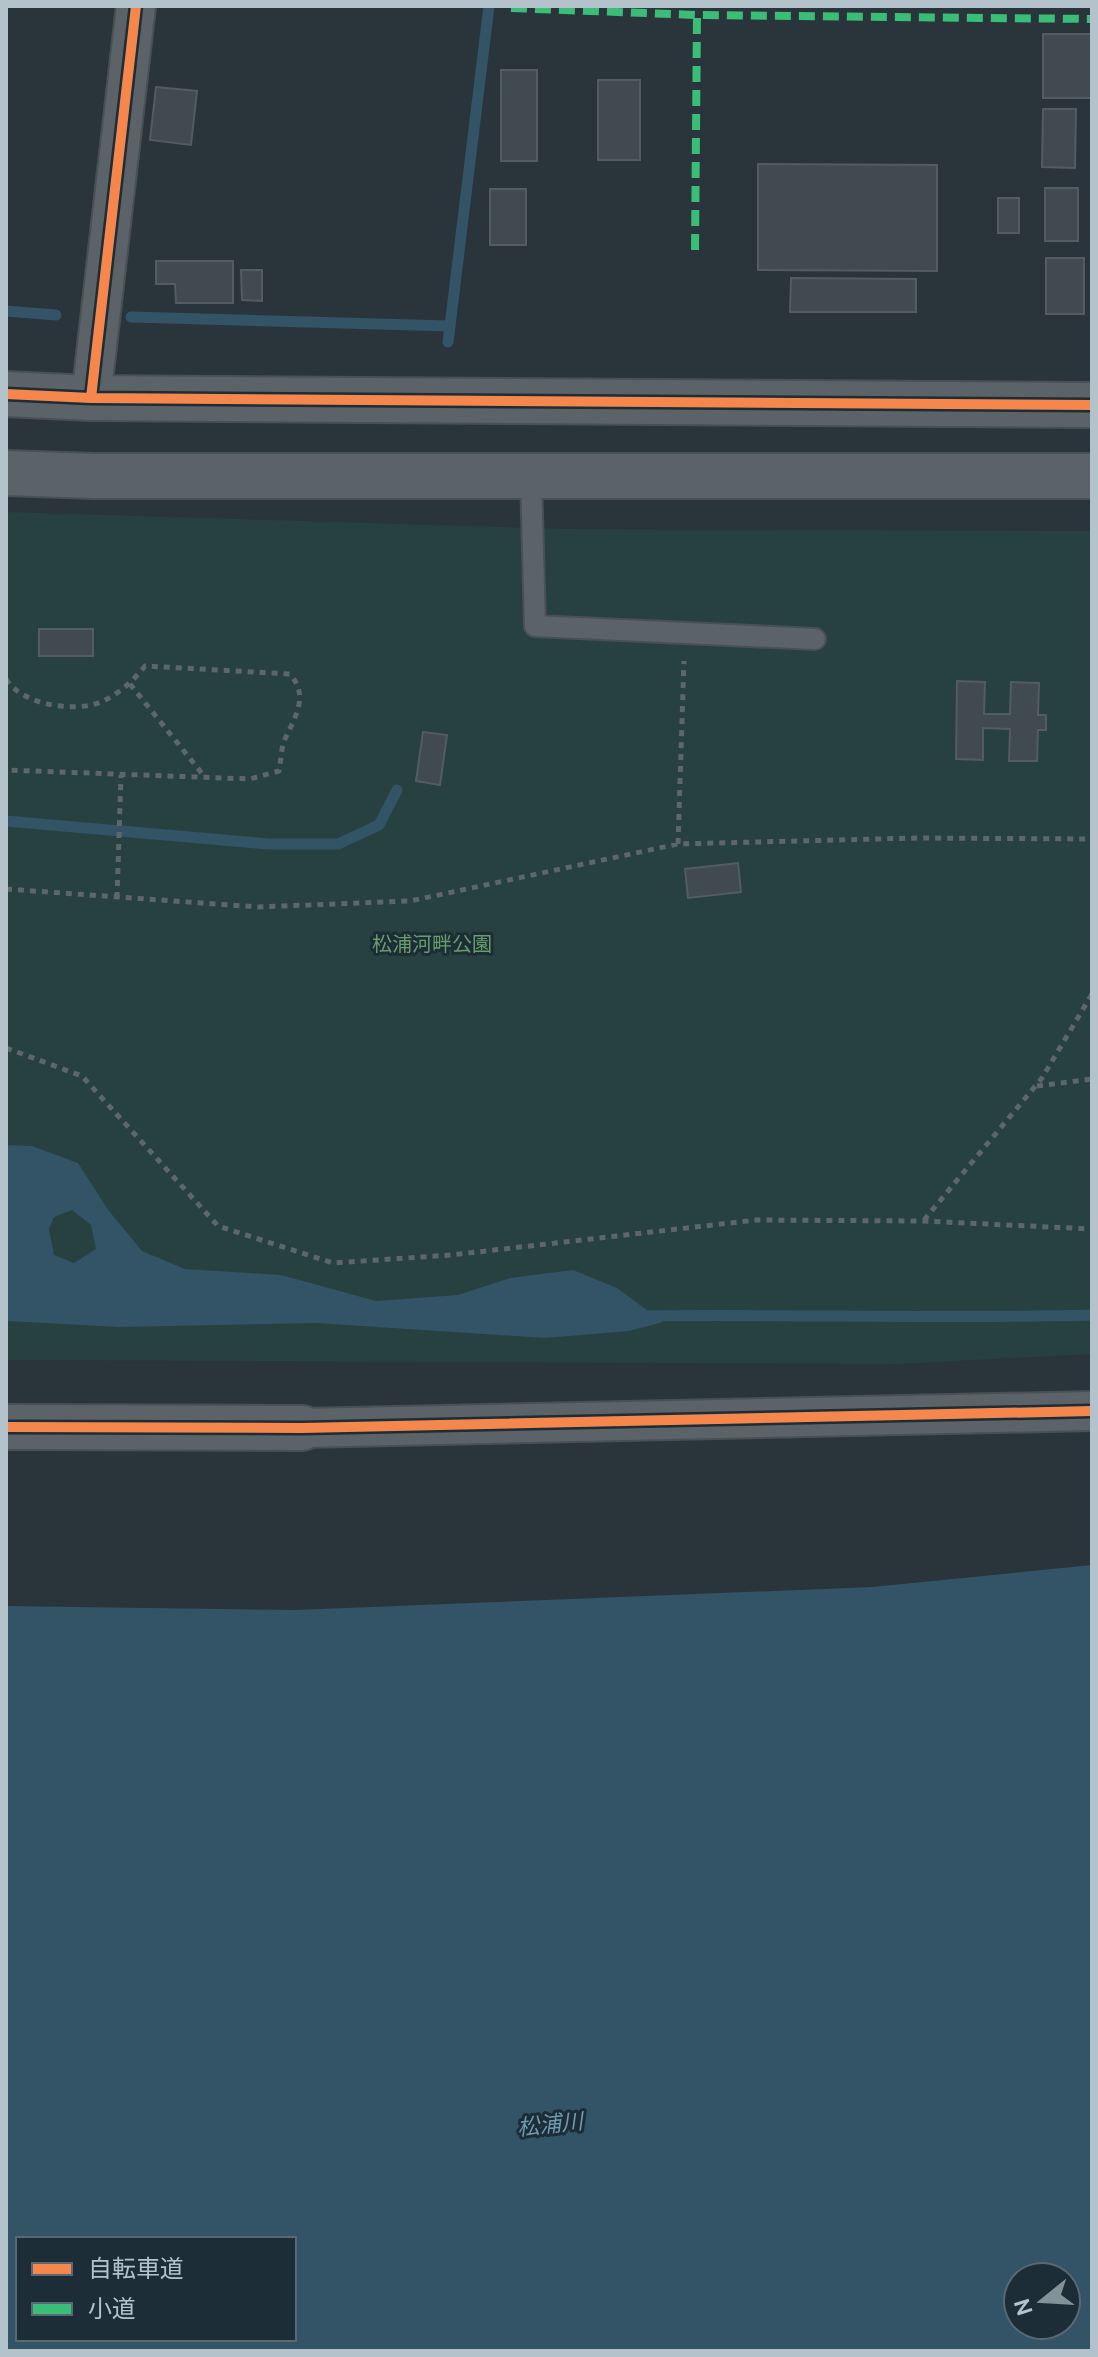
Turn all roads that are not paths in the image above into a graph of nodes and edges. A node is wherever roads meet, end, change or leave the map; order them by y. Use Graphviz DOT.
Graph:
graph roads {
  1 [pos="136,6"];
  2 [pos="6,394"];
  3 [pos="91,398"];
  4 [pos="1092,405"];
  5 [pos="6,473"];
  6 [pos="531,476"];
  7 [pos="1092,476"];
  8 [pos="815,639"];
  9 [pos="1092,1411"];
  10 [pos="6,1427"];
  11 [pos="302,1428"];
  1 -- 3 [label="street"];
  2 -- 3 [label="street"];
  3 -- 4 [label="street"];
  5 -- 6 [label="street"];
  6 -- 7 [label="street"];
  6 -- 8 [label="lane"];
  9 -- 11 [label="street"];
  10 -- 11 [label="street"];
}
